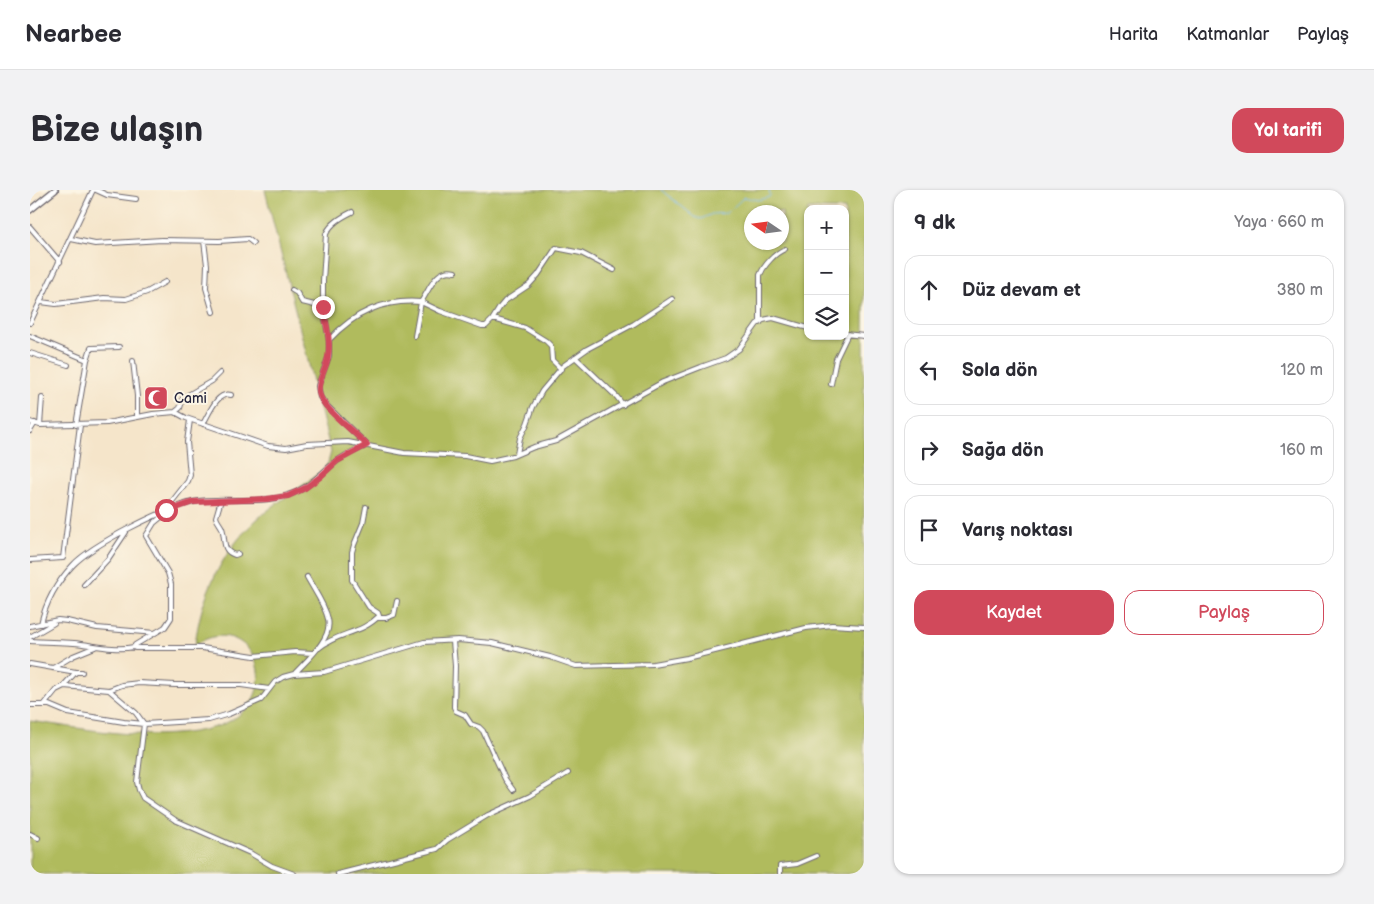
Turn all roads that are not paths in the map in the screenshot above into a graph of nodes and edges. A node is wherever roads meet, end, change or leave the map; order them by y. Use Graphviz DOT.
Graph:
graph roads {
  1 [pos="55,190"];
  2 [pos="60,190"];
  3 [pos="95,190"];
  4 [pos="136,199"];
  5 [pos="36,206"];
  6 [pos="30,210"];
  7 [pos="352,212"];
  8 [pos="30,227"];
  9 [pos="71,238"];
  10 [pos="204,241"];
  11 [pos="253,243"];
  12 [pos="783,250"];
  13 [pos="60,262"];
  14 [pos="614,270"];
  15 [pos="455,272"];
  16 [pos="164,282"];
  17 [pos="292,290"];
  18 [pos="672,299"];
  19 [pos="41,302"];
  20 [pos="422,302"];
  21 [pos="323,307"];
  22 [pos="213,312"];
  23 [pos="492,320"];
  24 [pos="30,323"];
  25 [pos="760,323"];
  26 [pos="804,327"];
  27 [pos="849,334"];
  28 [pos="30,336"];
  29 [pos="415,336"];
  30 [pos="864,336"];
  31 [pos="329,340"];
  32 [pos="844,340"];
  33 [pos="119,347"];
  34 [pos="30,353"];
  35 [pos="575,357"];
  36 [pos="87,360"];
  37 [pos="133,361"];
  38 [pos="68,365"];
  39 [pos="560,369"];
  40 [pos="220,373"];
  41 [pos="831,384"];
  42 [pos="231,396"];
  43 [pos="42,398"];
  44 [pos="623,405"];
  45 [pos="175,412"];
  46 [pos="137,417"];
  47 [pos="190,420"];
  48 [pos="35,423"];
  49 [pos="203,424"];
  50 [pos="78,425"];
  51 [pos="30,430"];
  52 [pos="367,445"];
  53 [pos="517,454"];
  54 [pos="221,500"];
  55 [pos="366,507"];
  56 [pos="166,512"];
  57 [pos="128,530"];
  58 [pos="238,554"];
  59 [pos="30,560"];
  60 [pos="308,577"];
  61 [pos="84,585"];
  62 [pos="398,601"];
  63 [pos="377,618"];
  64 [pos="58,620"];
  65 [pos="41,624"];
  66 [pos="30,626"];
  67 [pos="864,628"];
  68 [pos="155,633"];
  69 [pos="30,637"];
  70 [pos="453,640"];
  71 [pos="30,641"];
  72 [pos="95,647"];
  73 [pos="134,647"];
  74 [pos="319,648"];
  75 [pos="314,653"];
  76 [pos="30,664"];
  77 [pos="52,668"];
  78 [pos="76,672"];
  79 [pos="82,672"];
  80 [pos="294,674"];
  81 [pos="64,686"];
  82 [pos="269,689"];
  83 [pos="108,690"];
  84 [pos="30,704"];
  85 [pos="44,705"];
  86 [pos="144,724"];
  87 [pos="568,773"];
  88 [pos="513,790"];
  89 [pos="30,834"];
  90 [pos="38,838"];
  91 [pos="816,856"];
  92 [pos="294,874"];
  93 [pos="338,874"];
  94 [pos="780,874"];
  1 -- 5 [label="main road"];
  2 -- 5 [label="main road"];
  3 -- 4 [label="street"];
  3 -- 9 [label="street"];
  5 -- 6 [label="main road"];
  7 -- 21 [label="street"];
  8 -- 13 [label="street"];
  9 -- 10 [label="street"];
  9 -- 13 [label="street"];
  10 -- 11 [label="street"];
  10 -- 22 [label="street"];
  12 -- 25 [label="street"];
  13 -- 19 [label="street"];
  14 -- 23 [label="street"];
  15 -- 20 [label="street"];
  16 -- 19 [label="street"];
  17 -- 21 [label="street"];
  18 -- 35 [label="street"];
  19 -- 24 [label="street"];
  20 -- 23 [label="street"];
  20 -- 29 [label="street"];
  20 -- 31 [label="street"];
  21 -- 31 [label="street"];
  23 -- 39 [label="street"];
  25 -- 26 [label="street"];
  25 -- 44 [label="street"];
  27 -- 30 [label="street"];
  28 -- 36 [label="street"];
  31 -- 52 [label="street"];
  32 -- 41 [label="street"];
  33 -- 36 [label="street"];
  34 -- 38 [label="street"];
  35 -- 39 [label="street"];
  35 -- 44 [label="street"];
  36 -- 50 [label="street"];
  37 -- 46 [label="street"];
  39 -- 53 [label="street"];
  40 -- 45 [label="street"];
  42 -- 49 [label="street"];
  43 -- 48 [label="street"];
  44 -- 53 [label="street"];
  45 -- 46 [label="street"];
  45 -- 47 [label="street"];
  46 -- 50 [label="street"];
  47 -- 49 [label="street"];
  47 -- 56 [label="street"];
  48 -- 50 [label="street"];
  48 -- 51 [label="street"];
  49 -- 52 [label="street"];
  50 -- 59 [label="street"];
  52 -- 53 [label="street"];
  52 -- 54 [label="street"];
  54 -- 56 [label="street"];
  54 -- 58 [label="street"];
  55 -- 63 [label="street"];
  56 -- 57 [label="street"];
  56 -- 68 [label="street"];
  57 -- 61 [label="street"];
  57 -- 65 [label="street"];
  60 -- 74 [label="street"];
  62 -- 63 [label="street"];
  63 -- 74 [label="street"];
  64 -- 65 [label="street"];
  64 -- 68 [label="street"];
  64 -- 69 [label="street"];
  65 -- 66 [label="street"];
  67 -- 70 [label="street"];
  68 -- 73 [label="street"];
  70 -- 80 [label="street"];
  70 -- 88 [label="street"];
  71 -- 72 [label="street"];
  72 -- 73 [label="street"];
  72 -- 77 [label="street"];
  73 -- 75 [label="street"];
  74 -- 75 [label="street"];
  75 -- 80 [label="street"];
  76 -- 77 [label="street"];
  77 -- 78 [label="street"];
  78 -- 79 [label="street"];
  78 -- 81 [label="street"];
  80 -- 82 [label="street"];
  81 -- 83 [label="street"];
  81 -- 85 [label="street"];
  82 -- 83 [label="street"];
  82 -- 86 [label="street"];
  83 -- 86 [label="street"];
  84 -- 85 [label="street"];
  85 -- 86 [label="street"];
  86 -- 92 [label="street"];
  87 -- 93 [label="street"];
  89 -- 90 [label="street"];
  91 -- 94 [label="street"];
}
